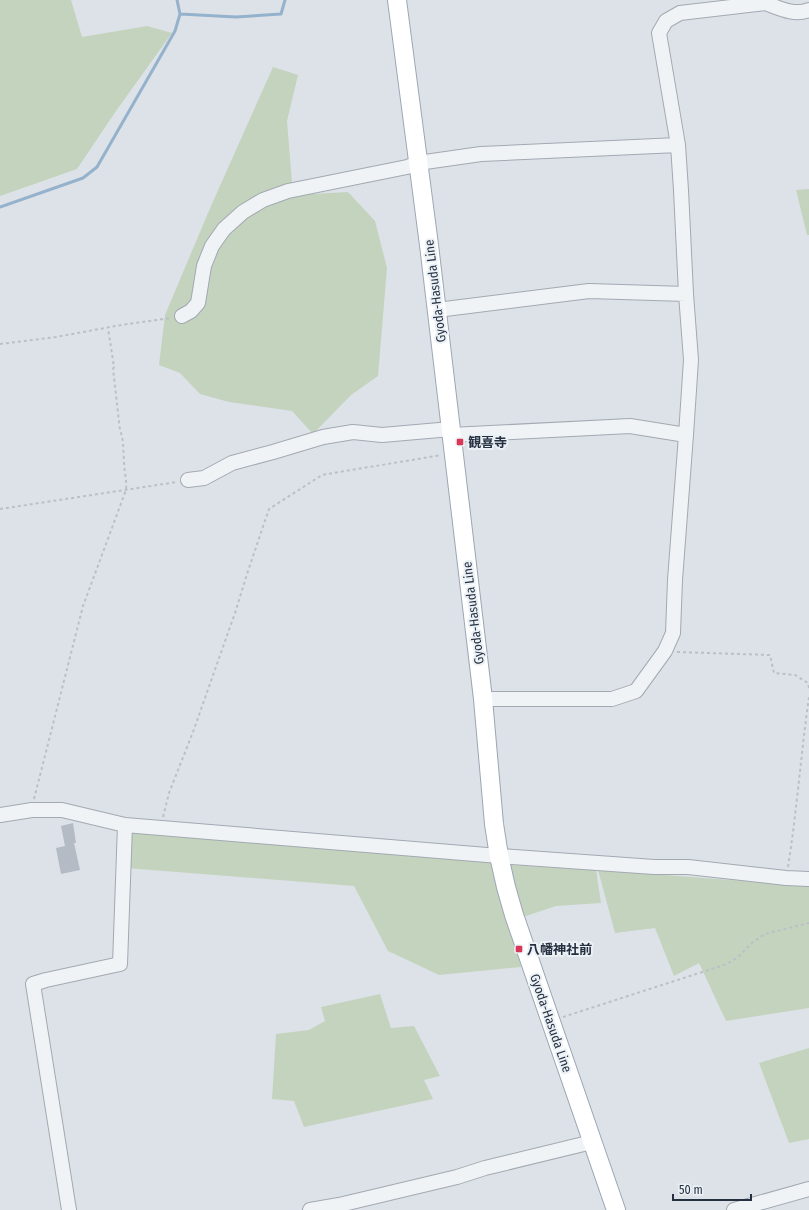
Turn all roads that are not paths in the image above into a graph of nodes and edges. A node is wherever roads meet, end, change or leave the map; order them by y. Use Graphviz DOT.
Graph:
graph roads {
  1 [pos="397,0"];
  2 [pos="765,2"];
  3 [pos="809,10"];
  4 [pos="678,145"];
  5 [pos="418,163"];
  6 [pos="686,294"];
  7 [pos="437,310"];
  8 [pos="182,316"];
  9 [pos="451,432"];
  10 [pos="686,435"];
  11 [pos="188,480"];
  12 [pos="483,700"];
  13 [pos="0,815"];
  14 [pos="125,826"];
  15 [pos="499,856"];
  16 [pos="809,879"];
  17 [pos="592,1142"];
  18 [pos="809,1189"];
  19 [pos="69,1210"];
  20 [pos="310,1210"];
  21 [pos="616,1210"];
  22 [pos="734,1210"];
  1 -- 5 [label="main road, Gyoda-Hasuda Line"];
  2 -- 3 [label="street"];
  2 -- 4 [label="street"];
  4 -- 5 [label="street"];
  4 -- 6 [label="street"];
  5 -- 7 [label="main road, Gyoda-Hasuda Line"];
  5 -- 8 [label="street"];
  6 -- 7 [label="street"];
  6 -- 10 [label="street"];
  7 -- 9 [label="main road, Gyoda-Hasuda Line"];
  9 -- 10 [label="street"];
  9 -- 11 [label="street"];
  9 -- 12 [label="main road, Gyoda-Hasuda Line"];
  10 -- 12 [label="street"];
  12 -- 15 [label="main road, Gyoda-Hasuda Line"];
  13 -- 14 [label="street"];
  14 -- 15 [label="street"];
  14 -- 19 [label="street"];
  15 -- 16 [label="street"];
  15 -- 17 [label="main road, Gyoda-Hasuda Line"];
  17 -- 20 [label="street"];
  17 -- 21 [label="main road, Gyoda-Hasuda Line"];
  18 -- 22 [label="street"];
}
